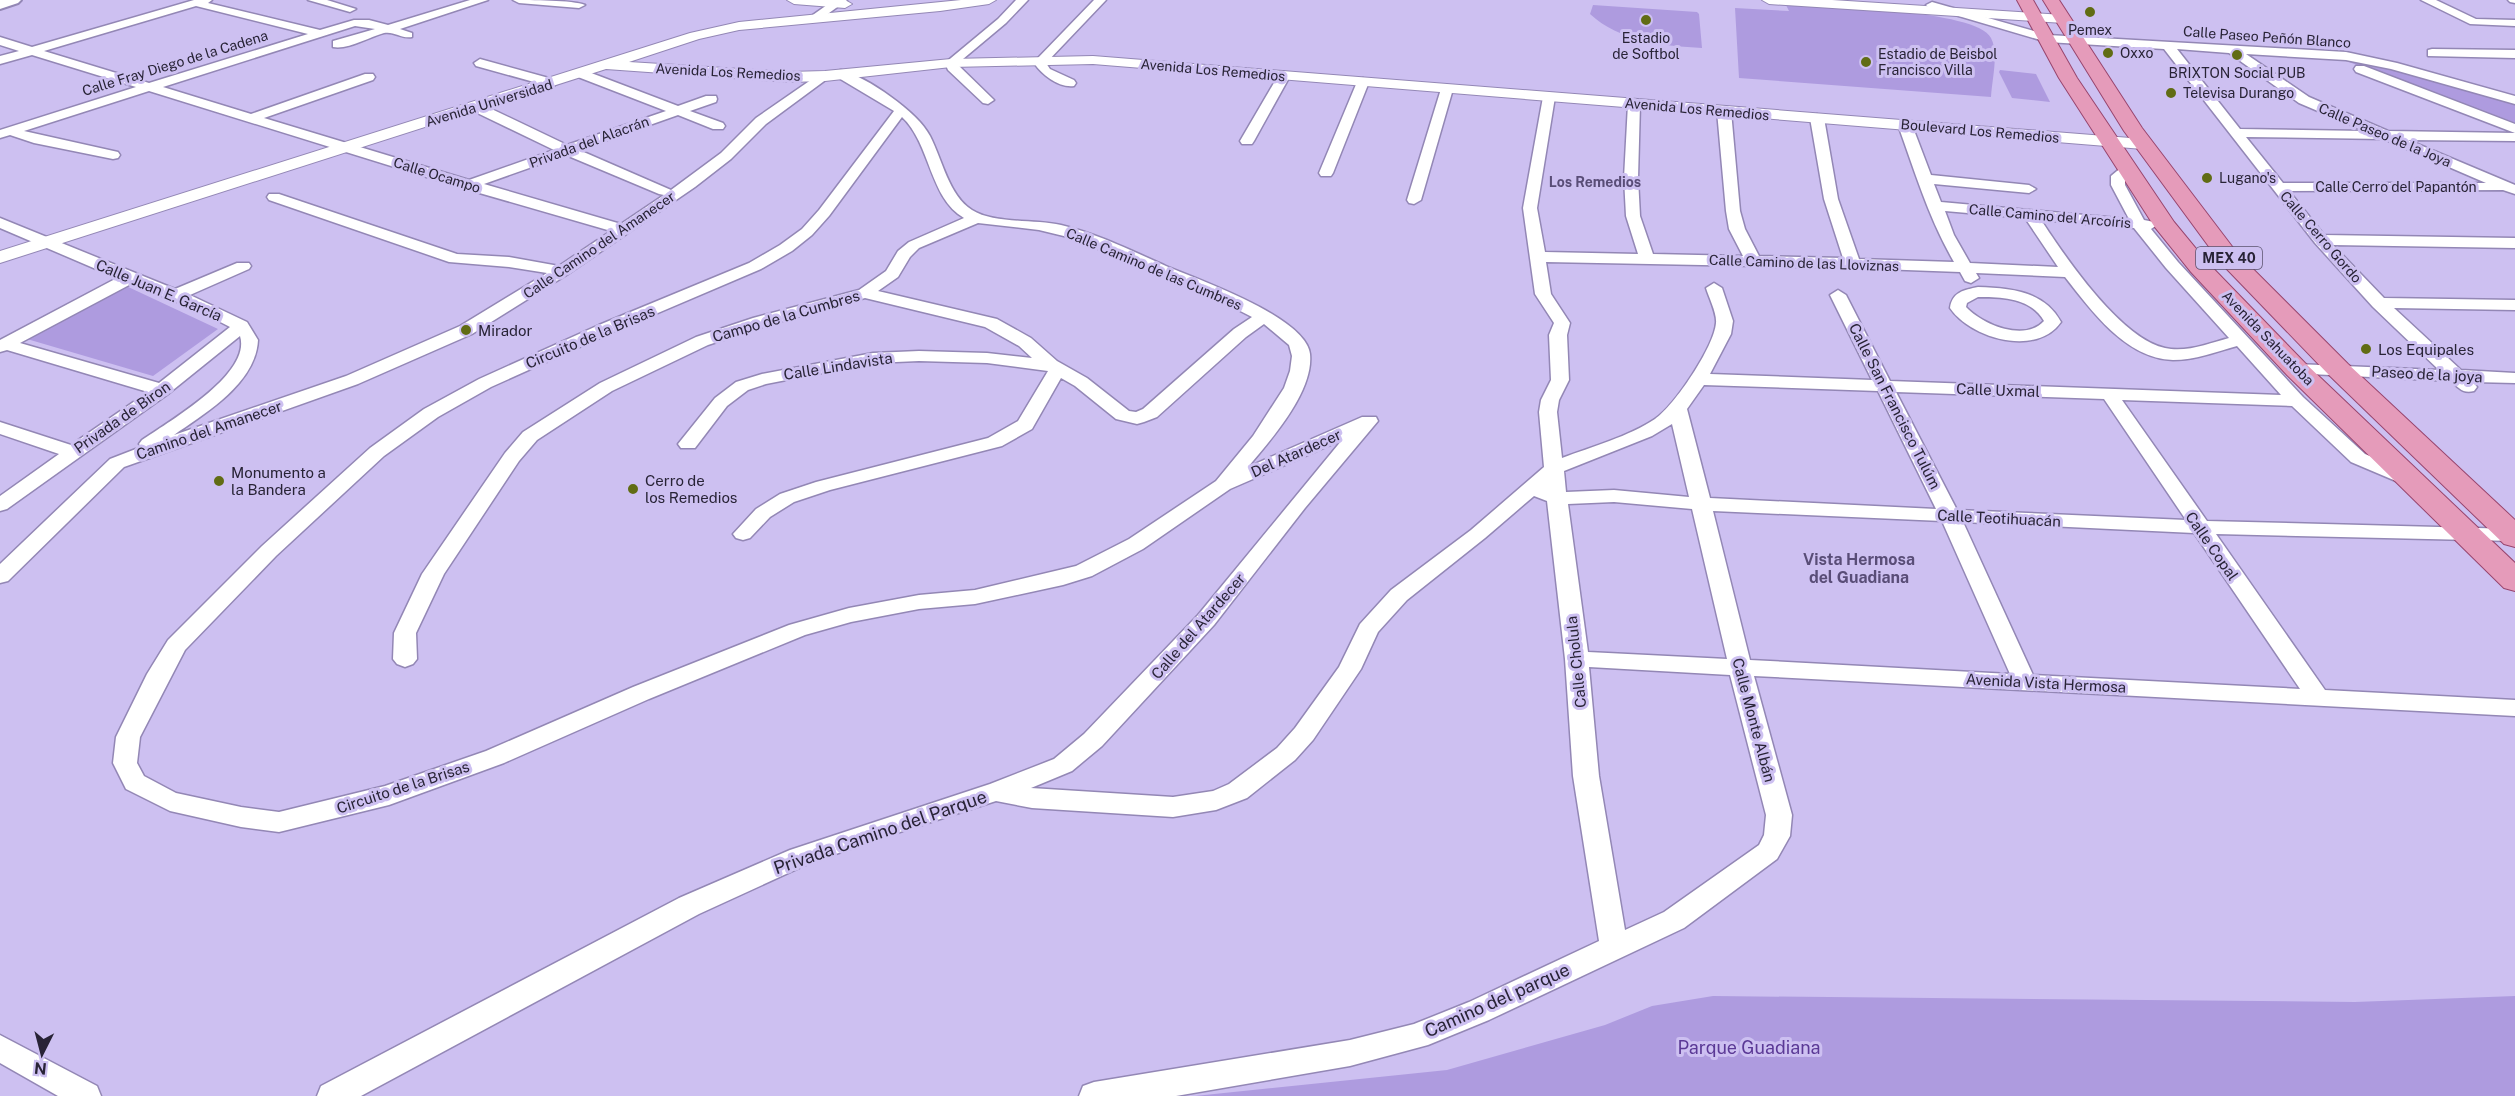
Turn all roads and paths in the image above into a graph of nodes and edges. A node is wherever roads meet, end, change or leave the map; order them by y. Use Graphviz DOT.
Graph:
graph roads {
  1 [pos="13,0"];
  2 [pos="314,0"];
  3 [pos="482,0"];
  4 [pos="519,0"];
  5 [pos="794,0"];
  6 [pos="957,0"];
  7 [pos="989,0"];
  8 [pos="1022,0"];
  9 [pos="1101,0"];
  10 [pos="1769,0"];
  11 [pos="1858,0"];
  12 [pos="2427,0"];
  13 [pos="201,1"];
  14 [pos="839,1"];
  15 [pos="1830,1"];
  16 [pos="0,4"];
  17 [pos="579,5"];
  18 [pos="936,5"];
  19 [pos="1932,5"];
  20 [pos="350,9"];
  21 [pos="2045,10"];
  22 [pos="1951,11"];
  23 [pos="814,19"];
  24 [pos="2515,23"];
  25 [pos="389,28"];
  26 [pos="319,33"];
  27 [pos="408,35"];
  28 [pos="2048,40"];
  29 [pos="0,41"];
  30 [pos="2080,43"];
  31 [pos="337,44"];
  32 [pos="2169,48"];
  33 [pos="2238,51"];
  34 [pos="29,52"];
  35 [pos="2432,53"];
  36 [pos="2515,54"];
  37 [pos="2494,55"];
  38 [pos="2338,57"];
  39 [pos="0,60"];
  40 [pos="1043,60"];
  41 [pos="2515,60"];
  42 [pos="480,63"];
  43 [pos="951,63"];
  44 [pos="608,65"];
  45 [pos="582,74"];
  46 [pos="833,75"];
  47 [pos="1284,76"];
  48 [pos="369,77"];
  49 [pos="1070,82"];
  50 [pos="1363,82"];
  51 [pos="552,83"];
  52 [pos="146,87"];
  53 [pos="1447,89"];
  54 [pos="1549,97"];
  55 [pos="711,99"];
  56 [pos="2515,99"];
  57 [pos="988,100"];
  58 [pos="1634,104"];
  59 [pos="476,107"];
  60 [pos="901,110"];
  61 [pos="677,111"];
  62 [pos="1724,111"];
  63 [pos="1817,118"];
  64 [pos="250,119"];
  65 [pos="2099,122"];
  66 [pos="1905,125"];
  67 [pos="718,126"];
  68 [pos="2515,129"];
  69 [pos="5,132"];
  70 [pos="2239,136"];
  71 [pos="2515,137"];
  72 [pos="2139,138"];
  73 [pos="2399,138"];
  74 [pos="1247,141"];
  75 [pos="2111,141"];
  76 [pos="2515,142"];
  77 [pos="346,148"];
  78 [pos="566,150"];
  79 [pos="112,155"];
  80 [pos="2128,168"];
  81 [pos="1326,173"];
  82 [pos="1924,179"];
  83 [pos="467,185"];
  84 [pos="2277,187"];
  85 [pos="2513,187"];
  86 [pos="2029,189"];
  87 [pos="664,191"];
  88 [pos="274,197"];
  89 [pos="1414,200"];
  90 [pos="1935,206"];
  91 [pos="2030,215"];
  92 [pos="978,218"];
  93 [pos="0,223"];
  94 [pos="2139,224"];
  95 [pos="2165,226"];
  96 [pos="624,230"];
  97 [pos="2320,240"];
  98 [pos="48,242"];
  99 [pos="2515,243"];
  100 [pos="0,257"];
  101 [pos="1539,257"];
  102 [pos="1647,258"];
  103 [pos="1753,261"];
  104 [pos="1853,263"];
  105 [pos="243,266"];
  106 [pos="1966,268"];
  107 [pos="562,271"];
  108 [pos="2068,272"];
  109 [pos="2243,273"];
  110 [pos="130,278"];
  111 [pos="1714,288"];
  112 [pos="1978,292"];
  113 [pos="865,294"];
  114 [pos="176,295"];
  115 [pos="1838,295"];
  116 [pos="2379,303"];
  117 [pos="2515,305"];
  118 [pos="1263,317"];
  119 [pos="241,326"];
  120 [pos="2241,340"];
  121 [pos="2,345"];
  122 [pos="1054,368"];
  123 [pos="2345,375"];
  124 [pos="2515,378"];
  125 [pos="1699,379"];
  126 [pos="352,380"];
  127 [pos="2462,381"];
  128 [pos="2300,383"];
  129 [pos="1885,386"];
  130 [pos="2515,389"];
  131 [pos="162,390"];
  132 [pos="2109,394"];
  133 [pos="1678,409"];
  134 [pos="1369,421"];
  135 [pos="2353,423"];
  136 [pos="0,428"];
  137 [pos="688,444"];
  138 [pos="2417,444"];
  139 [pos="72,452"];
  140 [pos="129,458"];
  141 [pos="1554,468"];
  142 [pos="2403,471"];
  143 [pos="1222,485"];
  144 [pos="1543,493"];
  145 [pos="1700,504"];
  146 [pos="0,505"];
  147 [pos="1950,516"];
  148 [pos="2199,527"];
  149 [pos="743,534"];
  150 [pos="2469,534"];
  151 [pos="2514,536"];
  152 [pos="0,576"];
  153 [pos="2515,581"];
  154 [pos="405,659"];
  155 [pos="1577,659"];
  156 [pos="1740,667"];
  157 [pos="2025,682"];
  158 [pos="2318,696"];
  159 [pos="2515,708"];
  160 [pos="996,792"];
  161 [pos="1614,946"];
  162 [pos="0,1048"];
  163 [pos="86,1096"];
  164 [pos="332,1096"];
  165 [pos="1094,1096"];
  1 -- 16 [label="main road"];
  2 -- 20 [label="street"];
  3 -- 25 [label="street"];
  4 -- 17 [label="street"];
  5 -- 14 [label="street"];
  6 -- 18 [label="street, Avenida Universidad"];
  7 -- 18 [label="street, Avenida Universidad"];
  8 -- 43 [label="street"];
  9 -- 40 [label="street"];
  10 -- 15 [label="street"];
  11 -- 19 [label="street"];
  12 -- 24 [label="street"];
  13 -- 26 [label="street"];
  13 -- 34 [label="street"];
  14 -- 18 [label="street"];
  14 -- 23 [label="street"];
  15 -- 22 [label="street"];
  18 -- 23 [label="street, Avenida Universidad"];
  19 -- 21 [label="street"];
  19 -- 22 [label="street, Calle Paseo Peñón Blanco"];
  21 -- 22 [label="street"];
  21 -- 28 [label="main road, Avenida Sahuatoba / MEX 40"];
  21 -- 30 [label="main road, Avenida Sahuatoba / MEX 40"];
  22 -- 28 [label="street, Calle Paseo Peñón Blanco"];
  23 -- 44 [label="street, Avenida Universidad"];
  25 -- 26 [label="street, Calle Fray Diego de la Cadena"];
  25 -- 27 [label="street"];
  25 -- 31 [label="street"];
  26 -- 52 [label="street, Calle Fray Diego de la Cadena"];
  28 -- 30 [label="street, Calle Paseo Peñón Blanco"];
  28 -- 65 [label="main road, Avenida Sahuatoba / MEX 40"];
  29 -- 34 [label="street, Calle Ocampo"];
  30 -- 32 [label="street, Calle Paseo Peñón Blanco"];
  30 -- 72 [label="main road, Avenida Sahuatoba / MEX 40"];
  32 -- 33 [label="street, Calle Paseo Peñón Blanco"];
  32 -- 70 [label="street, Calle Cerro Gordo"];
  33 -- 38 [label="street, Calle Paseo Peñón Blanco"];
  33 -- 73 [label="street, Calle Paseo de la Joya"];
  34 -- 39 [label="street"];
  34 -- 52 [label="street, Calle Ocampo"];
  35 -- 37 [label="street"];
  36 -- 37 [label="street"];
  37 -- 41 [label="street"];
  38 -- 56 [label="street, Calle Paseo Peñón Blanco"];
  38 -- 68 [label="street"];
  40 -- 43 [label="street, Avenida Los Remedios"];
  40 -- 47 [label="street, Avenida Los Remedios"];
  40 -- 49 [label="street"];
  42 -- 51 [label="street"];
  43 -- 46 [label="street, Avenida Los Remedios"];
  43 -- 57 [label="street"];
  44 -- 45 [label="street, Avenida Universidad"];
  44 -- 46 [label="street, Avenida Los Remedios"];
  45 -- 51 [label="street, Avenida Universidad"];
  45 -- 61 [label="street"];
  46 -- 60 [label="street"];
  46 -- 96 [label="street, Calle Camino del Amanecer"];
  47 -- 50 [label="street, Avenida Los Remedios"];
  47 -- 74 [label="street"];
  48 -- 64 [label="street"];
  50 -- 53 [label="street, Avenida Los Remedios"];
  50 -- 81 [label="street"];
  51 -- 59 [label="street, Avenida Universidad"];
  52 -- 64 [label="street, Calle Ocampo"];
  52 -- 69 [label="street, Calle Fray Diego de la Cadena"];
  53 -- 54 [label="street, Avenida Los Remedios"];
  53 -- 89 [label="street"];
  54 -- 58 [label="street, Avenida Los Remedios"];
  54 -- 101 [label="street"];
  55 -- 61 [label="street, Privada del Alacrán"];
  58 -- 62 [label="street, Avenida Los Remedios"];
  58 -- 102 [label="street"];
  59 -- 77 [label="street, Avenida Universidad"];
  59 -- 78 [label="street"];
  60 -- 92 [label="street"];
  60 -- 143 [label="street, Circuito de la Brisas"];
  61 -- 67 [label="street"];
  61 -- 78 [label="street, Privada del Alacrán"];
  62 -- 63 [label="street, Avenida Los Remedios"];
  62 -- 103 [label="street"];
  63 -- 66 [label="street, Boulevard Los Remedios"];
  63 -- 104 [label="street"];
  64 -- 77 [label="street, Calle Ocampo"];
  65 -- 72 [label="main road"];
  65 -- 75 [label="main road, Avenida Sahuatoba / MEX 40"];
  66 -- 75 [label="street, Boulevard Los Remedios"];
  66 -- 82 [label="street"];
  69 -- 79 [label="street"];
  70 -- 73 [label="street"];
  70 -- 84 [label="street, Calle Cerro Gordo"];
  71 -- 73 [label="street"];
  72 -- 75 [label="street, Boulevard Los Remedios"];
  72 -- 109 [label="main road, Avenida Sahuatoba / MEX 40"];
  73 -- 76 [label="street"];
  73 -- 85 [label="street, Calle Paseo de la Joya"];
  75 -- 80 [label="main road, Avenida Sahuatoba / MEX 40"];
  77 -- 83 [label="street, Calle Ocampo"];
  77 -- 98 [label="street, Avenida Universidad"];
  78 -- 83 [label="street, Privada del Alacrán"];
  78 -- 87 [label="street"];
  80 -- 94 [label="street"];
  80 -- 95 [label="main road, Avenida Sahuatoba / MEX 40"];
  82 -- 86 [label="street"];
  82 -- 90 [label="street"];
  83 -- 96 [label="street, Calle Ocampo"];
  84 -- 85 [label="street, Calle Cerro del Papantón"];
  84 -- 97 [label="street, Calle Cerro Gordo"];
  88 -- 107 [label="street"];
  90 -- 91 [label="street, Calle Camino del Arcoíris"];
  90 -- 106 [label="street"];
  91 -- 94 [label="street, Calle Camino del Arcoíris"];
  91 -- 108 [label="street"];
  92 -- 113 [label="street, Campo de la Cumbres"];
  92 -- 118 [label="street, Calle Camino de las Cumbres"];
  93 -- 98 [label="street, Calle Juan E. García"];
  94 -- 95 [label="street, Calle Camino del Arcoíris"];
  94 -- 120 [label="street"];
  95 -- 109 [label="main road"];
  95 -- 128 [label="main road, Avenida Sahuatoba / MEX 40"];
  96 -- 107 [label="street, Calle Camino del Amanecer"];
  97 -- 99 [label="street"];
  97 -- 116 [label="street, Calle Cerro Gordo"];
  98 -- 100 [label="street, Avenida Universidad"];
  98 -- 110 [label="street, Calle Juan E. García"];
  101 -- 102 [label="street, Calle Camino de las Lloviznas"];
  101 -- 141 [label="street, Calle Cholula"];
  102 -- 103 [label="street, Calle Camino de las Lloviznas"];
  103 -- 104 [label="street, Calle Camino de las Lloviznas"];
  104 -- 106 [label="street, Calle Camino de las Lloviznas"];
  105 -- 114 [label="street"];
  106 -- 108 [label="street, Calle Camino de las Lloviznas"];
  106 -- 112 [label="street"];
  107 -- 126 [label="street, Calle Camino del Amanecer"];
  108 -- 120 [label="street"];
  109 -- 123 [label="main road, Avenida Sahuatoba / MEX 40"];
  110 -- 114 [label="street, Calle Juan E. García"];
  110 -- 121 [label="street"];
  111 -- 125 [label="street"];
  112 -- 112 [label="street"];
  113 -- 122 [label="street, Calle Lindavista"];
  113 -- 154 [label="street, Campo de la Cumbres"];
  114 -- 119 [label="street, Calle Juan E. García"];
  115 -- 129 [label="street, Calle San Francisco Tulúm"];
  116 -- 117 [label="street"];
  116 -- 127 [label="street, Calle Cerro Gordo"];
  118 -- 122 [label="street, Calle Lindavista"];
  118 -- 143 [label="street, Calle Camino de las Cumbres"];
  119 -- 131 [label="street, Privada de Biron"];
  119 -- 140 [label="street, Calle Juan E. García"];
  120 -- 128 [label="street"];
  121 -- 131 [label="street"];
  122 -- 137 [label="street, Calle Lindavista"];
  122 -- 149 [label="street"];
  123 -- 127 [label="street, Paseo de la joya"];
  123 -- 128 [label="street, Paseo de la joya"];
  123 -- 138 [label="main road, Avenida Sahuatoba / MEX 40"];
  124 -- 127 [label="street, Paseo de la joya"];
  125 -- 129 [label="street, Calle Uxmal"];
  125 -- 133 [label="street"];
  126 -- 140 [label="street, Camino del Amanecer"];
  127 -- 130 [label="street, Paseo de la joya"];
  128 -- 132 [label="street, Calle Uxmal"];
  128 -- 135 [label="main road, Avenida Sahuatoba / MEX 40"];
  128 -- 142 [label="street"];
  129 -- 132 [label="street, Calle Uxmal"];
  129 -- 147 [label="street, Calle San Francisco Tulúm"];
  131 -- 139 [label="street, Privada de Biron"];
  132 -- 148 [label="street, Calle Copal"];
  133 -- 141 [label="street"];
  133 -- 145 [label="street, Calle Monte Albán"];
  134 -- 143 [label="street, Del Atardecer"];
  134 -- 160 [label="street, Calle del Atardecer"];
  135 -- 138 [label="main road"];
  135 -- 142 [label="main road, Avenida Sahuatoba / MEX 40"];
  136 -- 139 [label="street"];
  138 -- 142 [label="main road"];
  138 -- 151 [label="main road, Avenida Sahuatoba / MEX 40"];
  139 -- 146 [label="street, Privada de Biron"];
  140 -- 152 [label="street, Camino del Amanecer"];
  141 -- 144 [label="street, Calle Cholula"];
  142 -- 150 [label="main road, Avenida Sahuatoba / MEX 40"];
  144 -- 145 [label="street, Calle Teotihuacán"];
  144 -- 155 [label="street, Calle Cholula"];
  144 -- 160 [label="street, Privada Camino del Parque"];
  145 -- 147 [label="street, Calle Teotihuacán"];
  145 -- 156 [label="street, Calle Monte Albán"];
  147 -- 148 [label="street, Calle Teotihuacán"];
  147 -- 157 [label="street, Calle San Francisco Tulúm"];
  148 -- 150 [label="street, Calle Teotihuacán"];
  148 -- 158 [label="street, Calle Copal"];
  150 -- 151 [label="street, Calle Teotihuacán"];
  150 -- 153 [label="main road, Avenida Sahuatoba / MEX 40"];
  155 -- 156 [label="street, Avenida Vista Hermosa"];
  155 -- 161 [label="street, Calle Cholula"];
  156 -- 157 [label="street, Avenida Vista Hermosa"];
  156 -- 161 [label="street, Calle Monte Albán"];
  157 -- 158 [label="street, Avenida Vista Hermosa"];
  158 -- 159 [label="street, Avenida Vista Hermosa"];
  160 -- 164 [label="street, Privada Camino del Parque"];
  161 -- 165 [label="street, Camino del parque"];
  162 -- 163 [label="street"];
}
